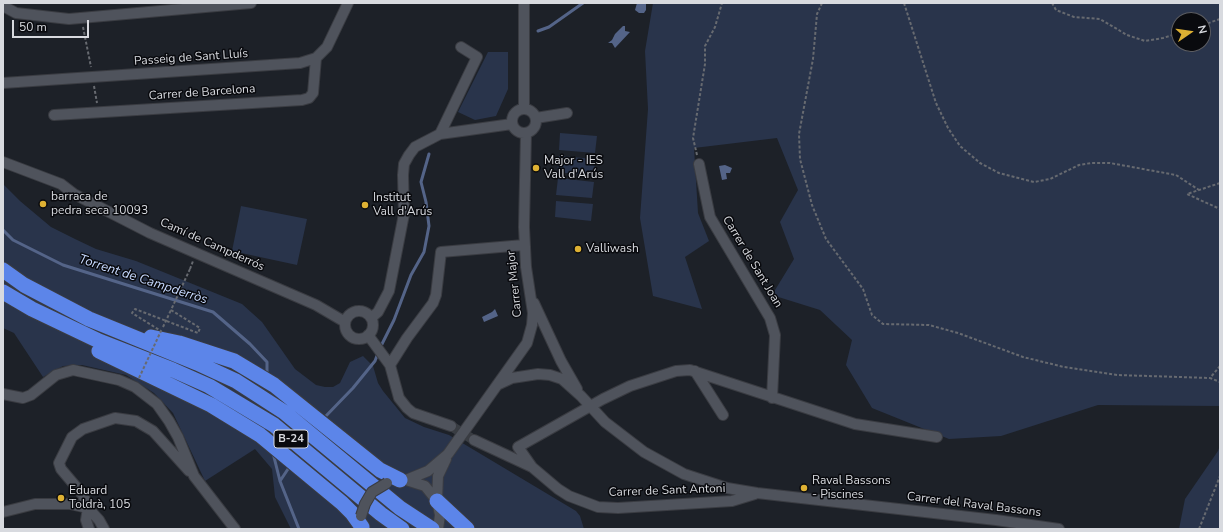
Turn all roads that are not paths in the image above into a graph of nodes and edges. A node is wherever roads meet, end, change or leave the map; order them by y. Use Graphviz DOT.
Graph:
graph roads {
  1 [pos="251,3"];
  2 [pos="348,3"];
  3 [pos="524,3"];
  4 [pos="3,6"];
  5 [pos="186,6"];
  6 [pos="461,47"];
  7 [pos="316,58"];
  8 [pos="3,83"];
  9 [pos="524,109"];
  10 [pos="567,113"];
  11 [pos="54,115"];
  12 [pos="536,118"];
  13 [pos="512,124"];
  14 [pos="526,133"];
  15 [pos="440,134"];
  16 [pos="3,162"];
  17 [pos="699,164"];
  18 [pos="524,245"];
  19 [pos="3,270"];
  20 [pos="3,292"];
  21 [pos="532,298"];
  22 [pos="32,309"];
  23 [pos="371,318"];
  24 [pos="345,322"];
  25 [pos="111,328"];
  26 [pos="370,339"];
  27 [pos="389,363"];
  28 [pos="695,371"];
  29 [pos="497,385"];
  30 [pos="3,394"];
  31 [pos="581,396"];
  32 [pos="772,398"];
  33 [pos="590,406"];
  34 [pos="723,415"];
  35 [pos="451,426"];
  36 [pos="937,437"];
  37 [pos="474,440"];
  38 [pos="448,454"];
  39 [pos="532,467"];
  40 [pos="194,476"];
  41 [pos="398,481"];
  42 [pos="757,493"];
  43 [pos="437,501"];
  44 [pos="88,508"];
  45 [pos="3,512"];
  46 [pos="362,524"];
  47 [pos="437,526"];
  48 [pos="89,529"];
  49 [pos="104,529"];
  50 [pos="235,529"];
  51 [pos="402,529"];
  52 [pos="467,529"];
  53 [pos="1059,529"];
  1 -- 5 [label="street"];
  2 -- 7 [label="street"];
  3 -- 9 [label="street"];
  4 -- 5 [label="street"];
  6 -- 15 [label="street"];
  7 -- 8 [label="street, Passeig de Sant Lluís"];
  7 -- 11 [label="street, Carrer de Barcelona"];
  9 -- 12 [label="street"];
  9 -- 13 [label="street"];
  10 -- 12 [label="street"];
  12 -- 14 [label="street"];
  13 -- 14 [label="street"];
  13 -- 15 [label="street"];
  14 -- 18 [label="street, Carrer Major"];
  15 -- 23 [label="street"];
  16 -- 24 [label="street, Camí de Campderrós"];
  17 -- 32 [label="street, Carrer de Sant Joan"];
  18 -- 21 [label="street, Carrer Major"];
  18 -- 27 [label="street"];
  19 -- 25 [label="highway, B-24"];
  20 -- 22 [label="highway, B-24"];
  21 -- 29 [label="street, Carrer Major"];
  21 -- 31 [label="street"];
  22 -- 46 [label="highway"];
  22 -- 51 [label="highway, B-24"];
  23 -- 24 [label="street"];
  23 -- 26 [label="street"];
  24 -- 26 [label="street"];
  25 -- 41 [label="highway"];
  25 -- 47 [label="highway, B-24"];
  26 -- 27 [label="street"];
  27 -- 35 [label="street"];
  28 -- 32 [label="street"];
  28 -- 33 [label="street"];
  28 -- 34 [label="street"];
  29 -- 31 [label="street"];
  29 -- 38 [label="street, Carrer Major"];
  30 -- 40 [label="street"];
  31 -- 33 [label="street, Carrer del Raval Bassons"];
  32 -- 36 [label="street"];
  33 -- 39 [label="street"];
  33 -- 42 [label="street, Carrer del Raval Bassons"];
  37 -- 39 [label="street, Carrer de Sant Antoni"];
  38 -- 41 [label="street, Carrer Major"];
  38 -- 43 [label="street, Carrer Major"];
  39 -- 42 [label="street, Carrer de Sant Antoni"];
  40 -- 44 [label="street"];
  40 -- 50 [label="street"];
  41 -- 43 [label="street"];
  41 -- 46 [label="street, Carrer Major, bridge"];
  42 -- 53 [label="street, Carrer del Raval Bassons"];
  43 -- 47 [label="street, Carrer Major"];
  43 -- 52 [label="highway"];
  44 -- 45 [label="street"];
  44 -- 48 [label="street"];
  44 -- 49 [label="street"];
}
